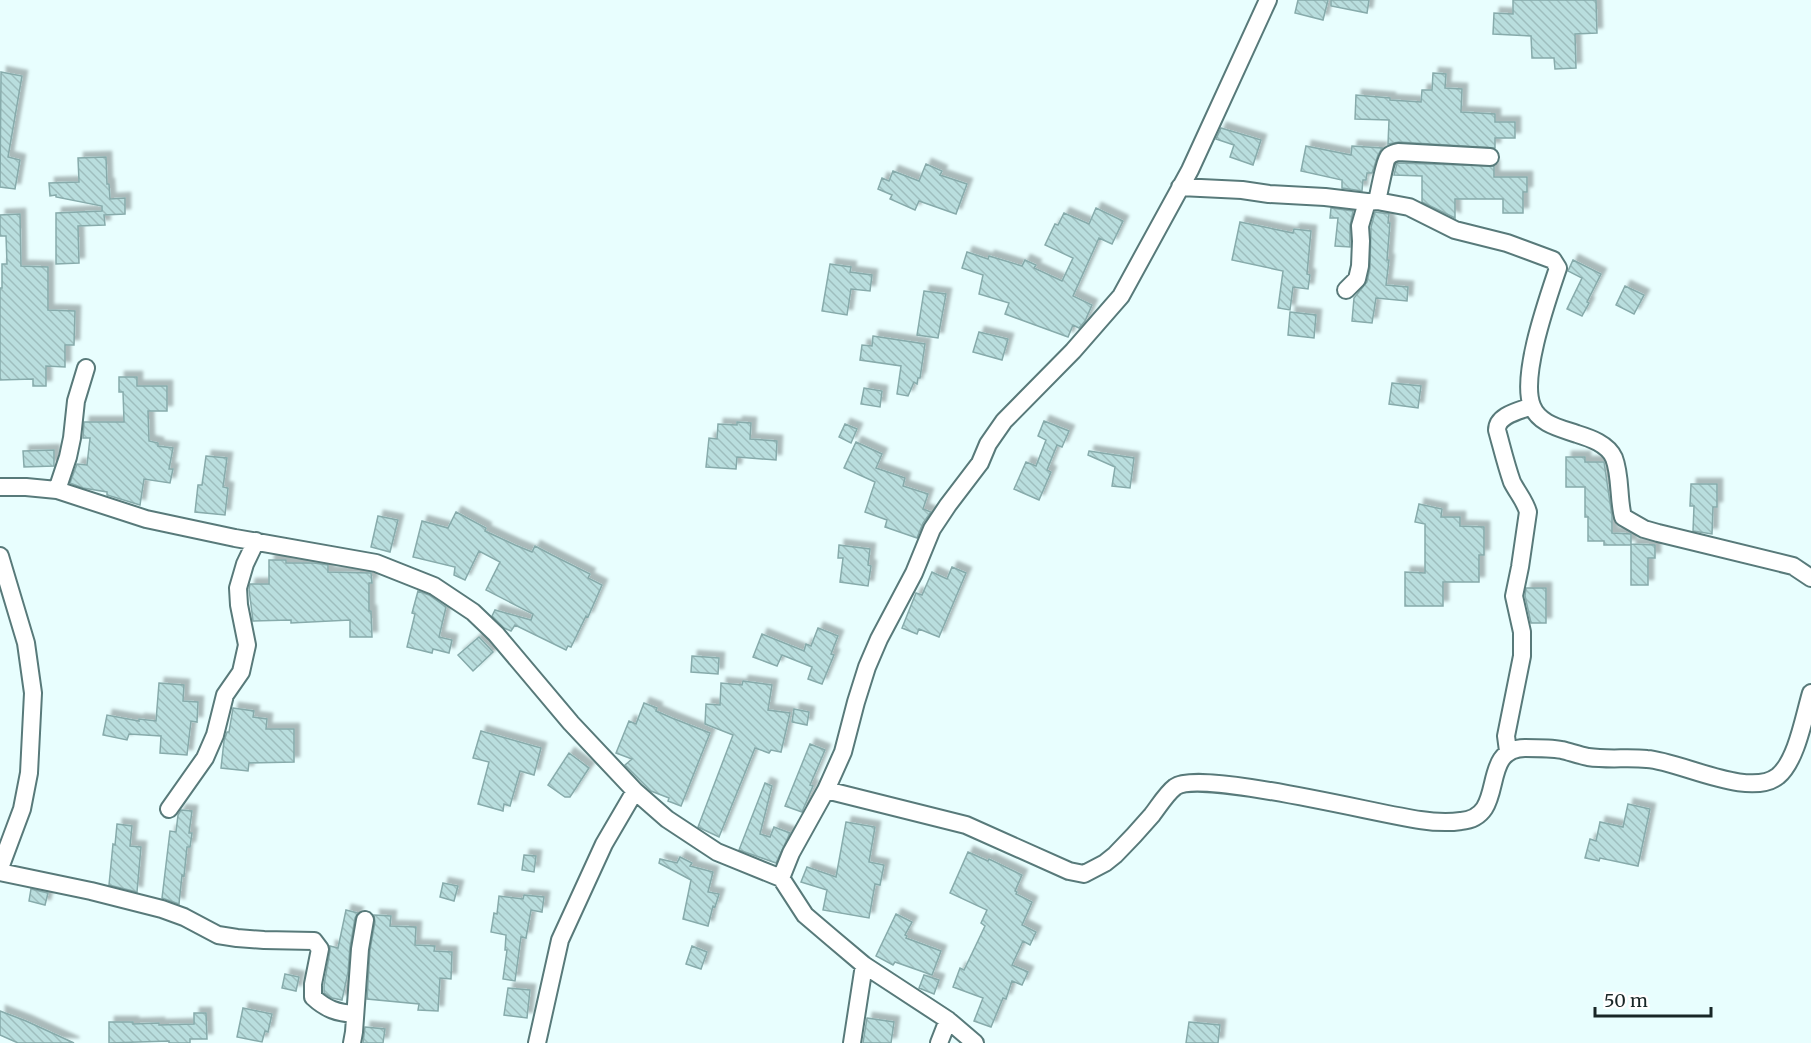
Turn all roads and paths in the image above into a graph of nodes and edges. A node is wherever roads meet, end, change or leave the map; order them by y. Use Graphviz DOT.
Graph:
graph roads {
  1 [pos="1268,0"];
  2 [pos="1490,157"];
  3 [pos="1180,187"];
  4 [pos="1372,202"];
  5 [pos="1346,290"];
  6 [pos="86,368"];
  7 [pos="1532,406"];
  8 [pos="0,488"];
  9 [pos="57,490"];
  10 [pos="256,541"];
  11 [pos="0,556"];
  12 [pos="1811,578"];
  13 [pos="1811,693"];
  14 [pos="1508,751"];
  15 [pos="826,790"];
  16 [pos="635,791"];
  17 [pos="169,810"];
  18 [pos="0,870"];
  19 [pos="781,878"];
  20 [pos="366,920"];
  21 [pos="864,964"];
  22 [pos="355,1014"];
  23 [pos="948,1020"];
  24 [pos="352,1043"];
  25 [pos="537,1043"];
  26 [pos="852,1043"];
  27 [pos="939,1043"];
  28 [pos="975,1043"];
  1 -- 3 [label="street"];
  2 -- 4 [label="street"];
  3 -- 4 [label="street"];
  3 -- 15 [label="street"];
  4 -- 5 [label="street"];
  4 -- 7 [label="street"];
  6 -- 9 [label="street"];
  7 -- 12 [label="street"];
  7 -- 14 [label="street"];
  8 -- 9 [label="street"];
  9 -- 10 [label="street"];
  10 -- 16 [label="street"];
  10 -- 17 [label="street"];
  11 -- 18 [label="street"];
  13 -- 14 [label="street"];
  14 -- 15 [label="street"];
  15 -- 19 [label="street"];
  16 -- 19 [label="street"];
  16 -- 25 [label="street"];
  18 -- 22 [label="street"];
  19 -- 21 [label="street"];
  20 -- 22 [label="street"];
  21 -- 23 [label="street"];
  21 -- 26 [label="street"];
  22 -- 24 [label="street"];
  23 -- 27 [label="street"];
  23 -- 28 [label="street"];
}
